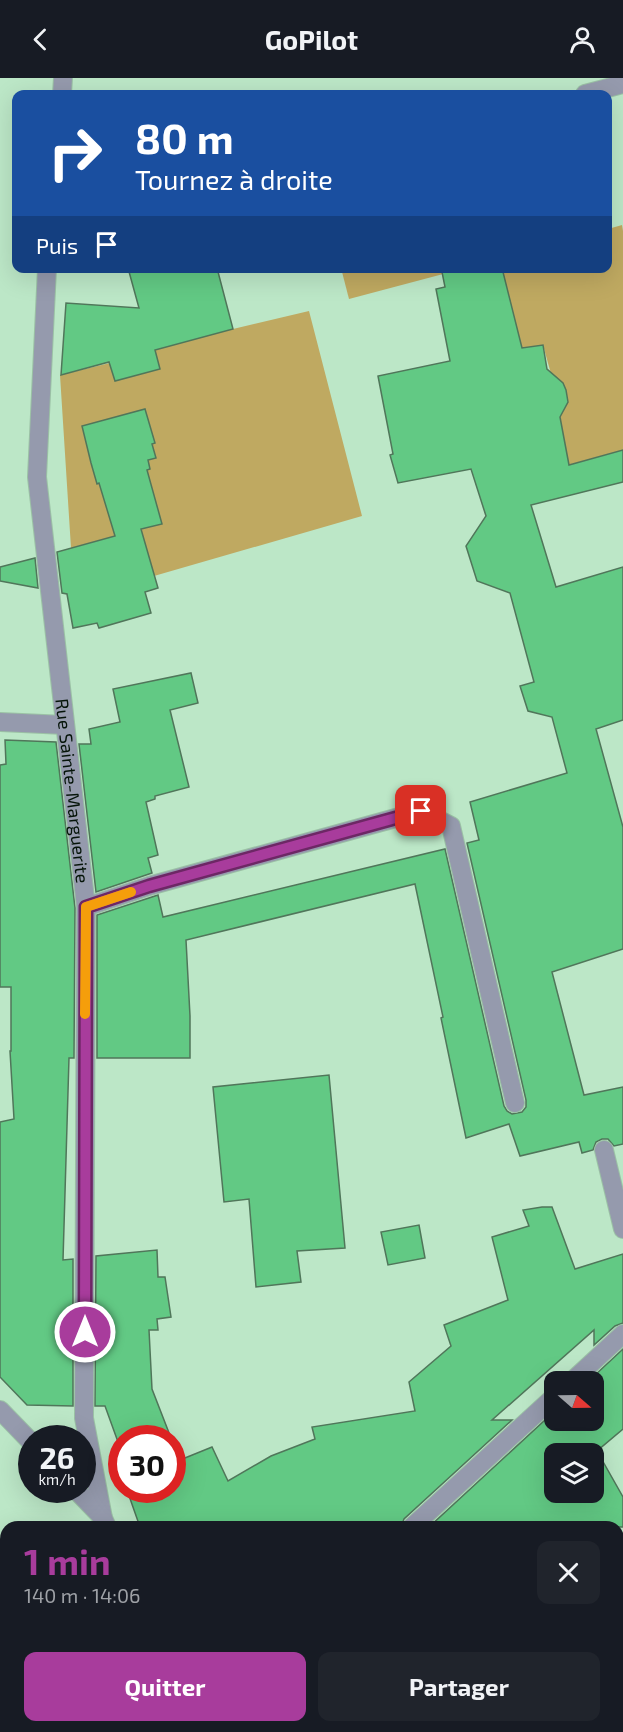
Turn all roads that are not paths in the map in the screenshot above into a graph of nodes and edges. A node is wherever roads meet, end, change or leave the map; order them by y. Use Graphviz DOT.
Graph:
graph roads {
  1 [pos="623,84"];
  2 [pos="600,90"];
  3 [pos="47,273"];
  4 [pos="0,722"];
  5 [pos="65,725"];
  6 [pos="86,907"];
  7 [pos="515,1103"];
  8 [pos="604,1150"];
  9 [pos="623,1229"];
  10 [pos="623,1334"];
  11 [pos="583,1371"];
  12 [pos="544,1406"];
  13 [pos="0,1410"];
  14 [pos="18,1429"];
  15 [pos="87,1503"];
  16 [pos="103,1521"];
  17 [pos="105,1521"];
  18 [pos="419,1521"];
  1 -- 2 [label="street"];
  3 -- 5 [label="street, Rue Sainte-Marguerite"];
  4 -- 5 [label="street"];
  5 -- 6 [label="street, Rue Sainte-Marguerite"];
  6 -- 7 [label="street"];
  6 -- 17 [label="street, Rue Sainte-Marguerite"];
  8 -- 9 [label="street"];
  10 -- 11 [label="street"];
  12 -- 18 [label="street"];
  13 -- 14 [label="street"];
  15 -- 16 [label="street"];
}
